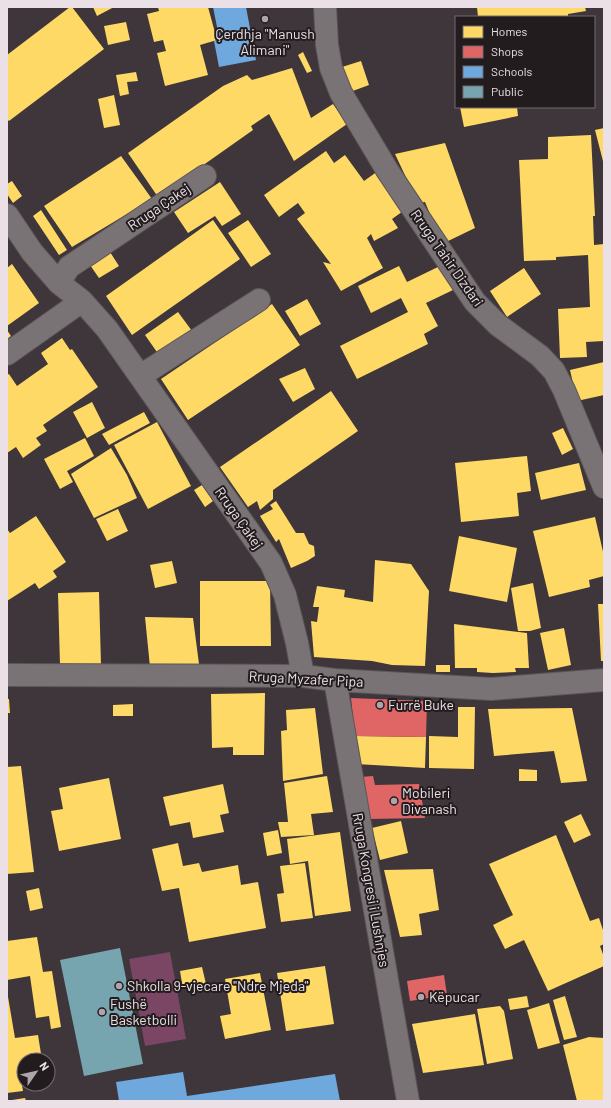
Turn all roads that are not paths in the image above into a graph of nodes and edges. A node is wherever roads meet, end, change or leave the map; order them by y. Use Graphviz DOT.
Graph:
graph roads {
  1 [pos="325,7"];
  2 [pos="205,176"];
  3 [pos="7,214"];
  4 [pos="59,283"];
  5 [pos="259,300"];
  6 [pos="82,301"];
  7 [pos="7,354"];
  8 [pos="140,376"];
  9 [pos="604,488"];
  10 [pos="7,675"];
  11 [pos="303,676"];
  12 [pos="335,680"];
  13 [pos="604,680"];
  14 [pos="408,1101"];
  1 -- 9 [label="street, Rruga Tahir Dizdari"];
  2 -- 4 [label="street, Rruga Çakej"];
  3 -- 4 [label="street, Rruga Çakej"];
  4 -- 6 [label="street, Rruga Çakej"];
  5 -- 8 [label="street"];
  6 -- 7 [label="street"];
  6 -- 8 [label="street, Rruga Çakej"];
  8 -- 11 [label="street, Rruga Çakej"];
  10 -- 11 [label="street, Rruga Myzafer Pipa"];
  11 -- 12 [label="street, Rruga Myzafer Pipa"];
  12 -- 13 [label="street, Rruga Myzafer Pipa"];
  12 -- 14 [label="street, Rruga Kongresi i Lushnjes"];
}
